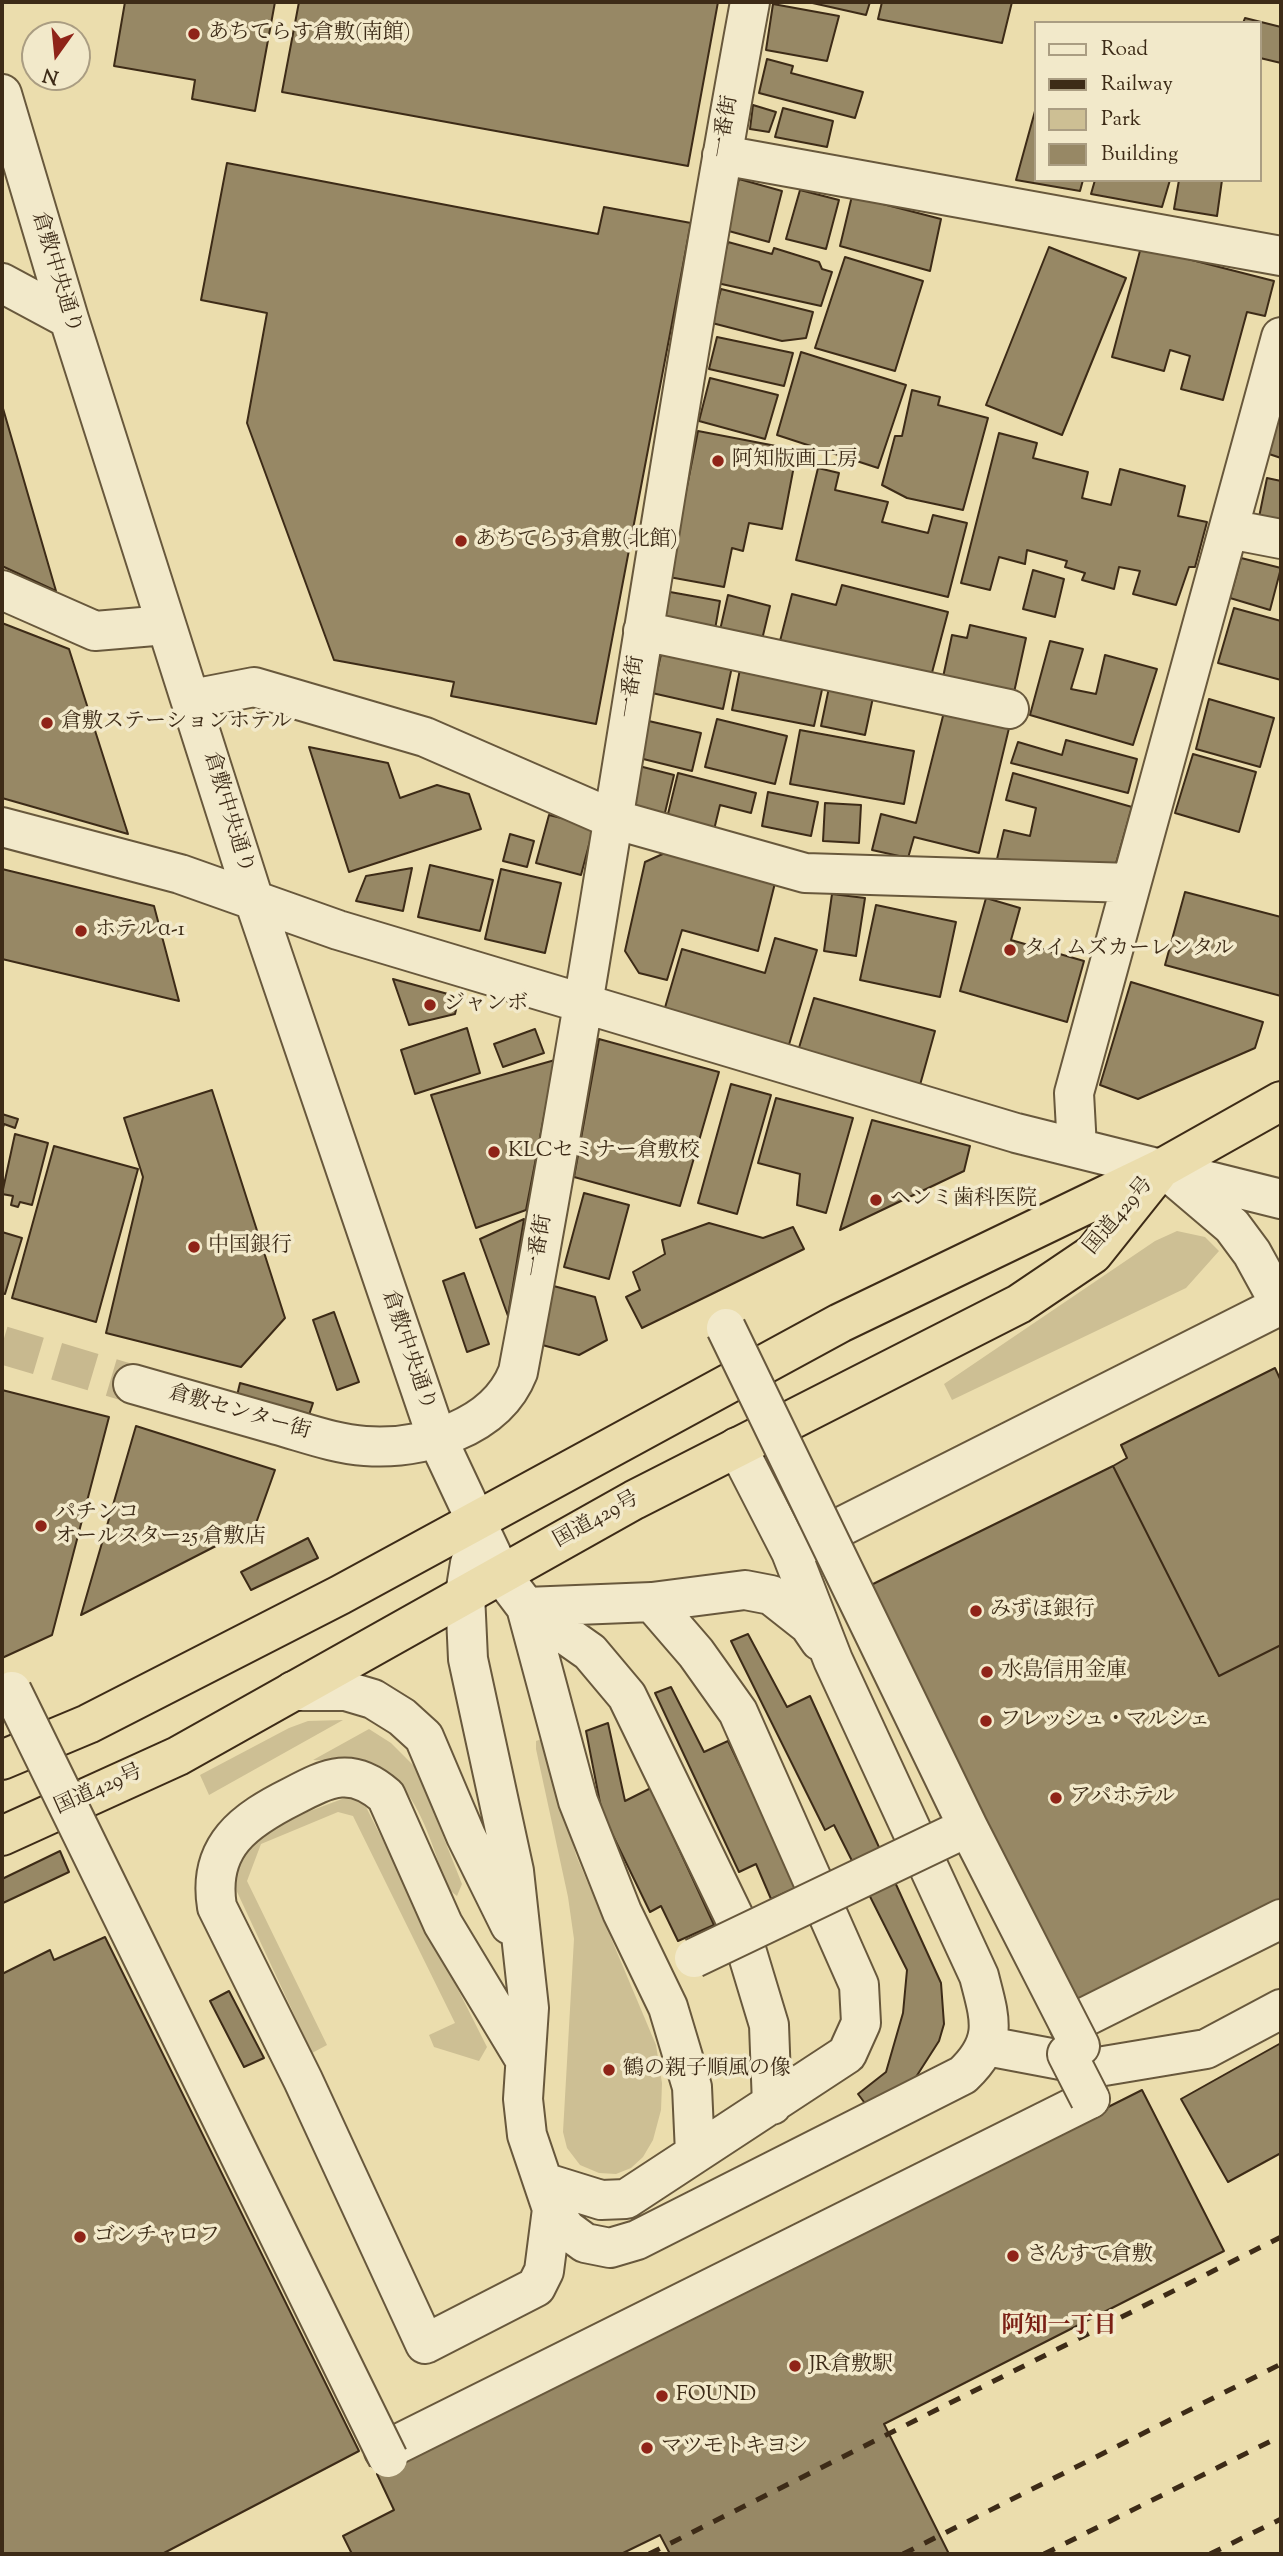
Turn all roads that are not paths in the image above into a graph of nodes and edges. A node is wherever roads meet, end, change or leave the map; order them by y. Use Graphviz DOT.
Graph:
graph roads {
  1 [pos="750,2"];
  2 [pos="2,94"];
  3 [pos="722,155"];
  4 [pos="1281,256"];
  5 [pos="2,283"];
  6 [pos="69,319"];
  7 [pos="1281,337"];
  8 [pos="1229,528"];
  9 [pos="1281,539"];
  10 [pos="2,590"];
  11 [pos="166,625"];
  12 [pos="643,631"];
  13 [pos="192,699"];
  14 [pos="1009,709"];
  15 [pos="613,819"];
  16 [pos="2,827"];
  17 [pos="1131,883"];
  18 [pos="254,900"];
  19 [pos="584,1006"];
  20 [pos="1281,1101"];
  21 [pos="1077,1148"];
  22 [pos="1162,1168"];
  23 [pos="1281,1199"];
  24 [pos="1281,1306"];
  25 [pos="726,1328"];
  26 [pos="518,1372"];
  27 [pos="133,1384"];
  28 [pos="437,1438"];
  29 [pos="737,1447"];
  30 [pos="476,1523"];
  31 [pos="791,1552"];
  32 [pos="501,1574"];
  33 [pos="465,1594"];
  34 [pos="652,1602"];
  35 [pos="526,1607"];
  36 [pos="833,1660"];
  37 [pos="12,1691"];
  38 [pos="293,1691"];
  39 [pos="2,1760"];
  40 [pos="968,1827"];
  41 [pos="2,1836"];
  42 [pos="1281,1919"];
  43 [pos="521,1946"];
  44 [pos="694,1958"];
  45 [pos="1281,2009"];
  46 [pos="1069,2025"];
  47 [pos="987,2046"];
  48 [pos="525,2060"];
  49 [pos="772,2105"];
  50 [pos="695,2153"];
  51 [pos="547,2195"];
  1 -- 3 [label="street, 一番街"];
  2 -- 6 [label="street, 倉敷中央通り"];
  3 -- 4 [label="street"];
  3 -- 12 [label="street, 一番街"];
  5 -- 6 [label="street"];
  6 -- 11 [label="street, 倉敷中央通り"];
  7 -- 8 [label="street"];
  8 -- 9 [label="street"];
  8 -- 17 [label="street"];
  10 -- 11 [label="street"];
  11 -- 13 [label="street, 倉敷中央通り"];
  12 -- 14 [label="street"];
  12 -- 15 [label="street, 一番街"];
  13 -- 15 [label="street"];
  13 -- 18 [label="street, 倉敷中央通り"];
  15 -- 17 [label="street"];
  15 -- 19 [label="street, 一番街"];
  16 -- 18 [label="street"];
  17 -- 21 [label="street"];
  18 -- 19 [label="street"];
  18 -- 28 [label="street, 倉敷中央通り"];
  19 -- 21 [label="street"];
  19 -- 26 [label="street, 一番街"];
  20 -- 22 [label="highway, 国道429号"];
  21 -- 22 [label="street"];
  22 -- 23 [label="street"];
  22 -- 24 [label="street"];
  22 -- 29 [label="highway, 国道429号"];
  22 -- 30 [label="highway, 国道429号"];
  24 -- 31 [label="street"];
  25 -- 40 [label="street, bridge"];
  26 -- 28 [label="street, 倉敷センター街"];
  27 -- 28 [label="street, 倉敷センター街"];
  28 -- 30 [label="street, 倉敷中央通り"];
  29 -- 31 [label="street"];
  29 -- 32 [label="highway, 国道429号"];
  30 -- 32 [label="street, 倉敷中央通り"];
  30 -- 33 [label="street"];
  30 -- 39 [label="highway, 国道429号"];
  31 -- 36 [label="street"];
  32 -- 33 [label="highway, 国道429号"];
  32 -- 35 [label="street, 倉敷中央通り"];
  33 -- 38 [label="highway, 国道429号"];
  33 -- 43 [label="street"];
  34 -- 35 [label="street"];
  34 -- 36 [label="street"];
  34 -- 49 [label="street"];
  35 -- 49 [label="street"];
  35 -- 50 [label="street"];
  36 -- 47 [label="street"];
  37 -- 46 [label="street, bridge"];
  38 -- 41 [label="highway, 国道429号"];
  38 -- 43 [label="street"];
  40 -- 44 [label="street, bridge"];
  40 -- 46 [label="street, bridge"];
  42 -- 46 [label="street"];
  43 -- 48 [label="street"];
  45 -- 47 [label="street"];
  47 -- 51 [label="street"];
  48 -- 51 [label="street"];
  48 -- 51 [label="street"];
  49 -- 50 [label="street"];
  50 -- 51 [label="street"];
}
